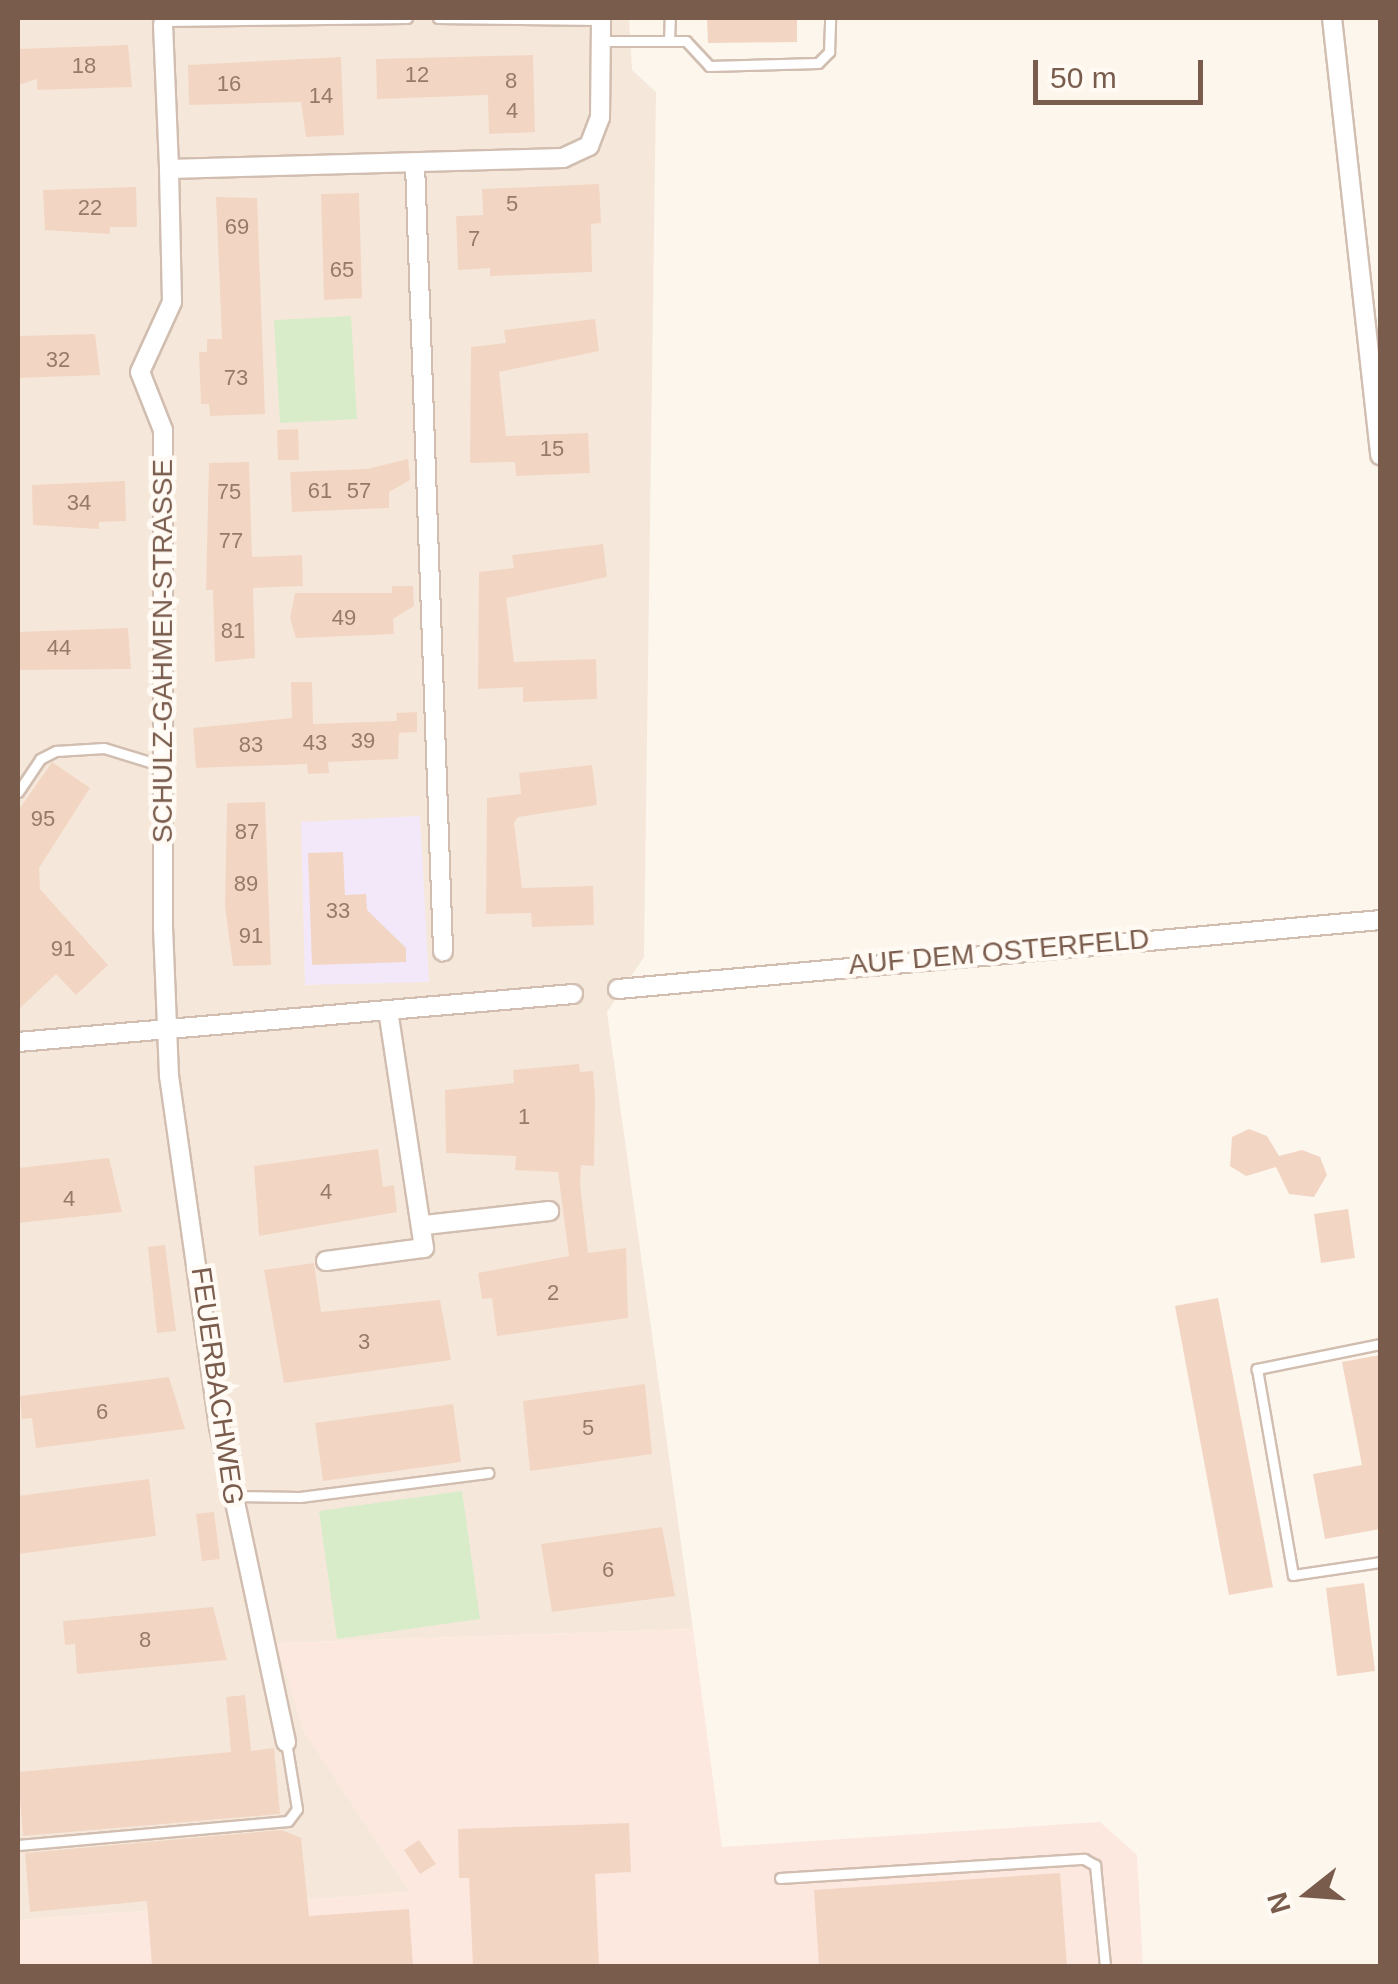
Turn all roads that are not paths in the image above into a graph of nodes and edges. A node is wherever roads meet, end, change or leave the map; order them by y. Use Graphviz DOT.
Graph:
graph roads {
  1 [pos="407,18"];
  2 [pos="438,18"];
  3 [pos="670,18"];
  4 [pos="830,18"];
  5 [pos="1332,18"];
  6 [pos="601,19"];
  7 [pos="162,21"];
  8 [pos="669,41"];
  9 [pos="600,42"];
  10 [pos="415,164"];
  11 [pos="169,168"];
  12 [pos="1380,455"];
  13 [pos="163,766"];
  14 [pos="18,792"];
  15 [pos="1380,920"];
  16 [pos="442,952"];
  17 [pos="618,989"];
  18 [pos="573,994"];
  19 [pos="388,1011"];
  20 [pos="169,1027"];
  21 [pos="18,1042"];
  22 [pos="549,1211"];
  23 [pos="425,1225"];
  24 [pos="326,1261"];
  25 [pos="1380,1344"];
  26 [pos="488,1473"];
  27 [pos="232,1496"];
  28 [pos="1380,1562"];
  29 [pos="286,1742"];
  30 [pos="18,1844"];
  31 [pos="780,1878"];
  32 [pos="1105,1966"];
  1 -- 7 [label="lane"];
  2 -- 6 [label="lane"];
  3 -- 8 [label="lane"];
  4 -- 8 [label="lane"];
  5 -- 12 [label="street"];
  6 -- 9 [label="street"];
  7 -- 11 [label="street, SCHULZ-GAHMEN-STRASSE"];
  8 -- 9 [label="lane"];
  9 -- 10 [label="street"];
  10 -- 11 [label="street"];
  10 -- 16 [label="street"];
  11 -- 13 [label="street, SCHULZ-GAHMEN-STRASSE"];
  13 -- 14 [label="lane"];
  13 -- 20 [label="street, SCHULZ-GAHMEN-STRASSE"];
  15 -- 17 [label="street, AUF DEM OSTERFELD"];
  18 -- 19 [label="street"];
  19 -- 20 [label="street"];
  19 -- 23 [label="street"];
  20 -- 21 [label="street"];
  20 -- 27 [label="street, FEUERBACHWEG"];
  22 -- 23 [label="street"];
  23 -- 24 [label="street"];
  25 -- 28 [label="lane"];
  26 -- 27 [label="lane"];
  27 -- 29 [label="street, FEUERBACHWEG"];
  29 -- 30 [label="lane"];
  31 -- 32 [label="lane"];
}
